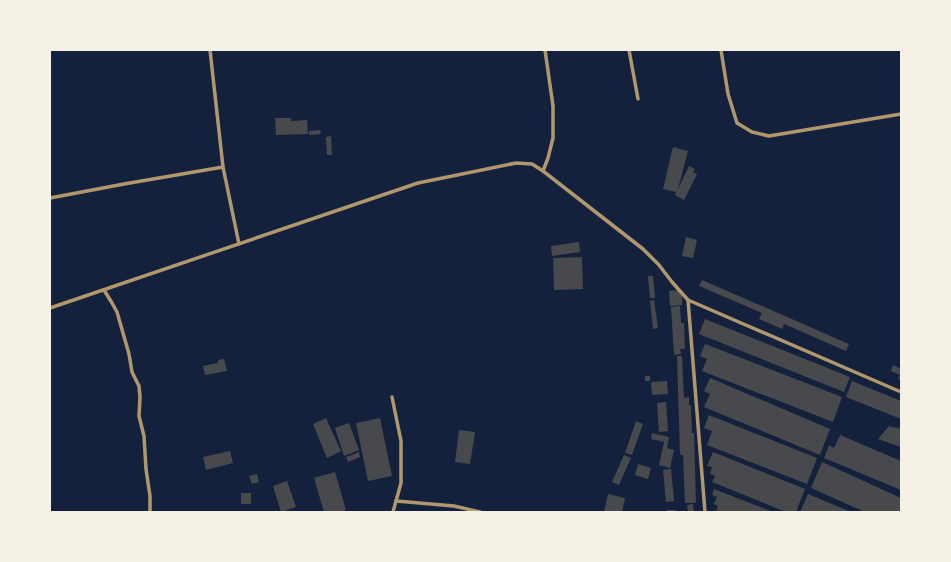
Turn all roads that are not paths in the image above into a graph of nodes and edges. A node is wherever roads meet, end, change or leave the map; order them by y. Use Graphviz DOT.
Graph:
graph roads {
  1 [pos="210,50"];
  2 [pos="545,50"];
  3 [pos="629,50"];
  4 [pos="721,50"];
  5 [pos="638,99"];
  6 [pos="901,114"];
  7 [pos="223,167"];
  8 [pos="543,171"];
  9 [pos="50,198"];
  10 [pos="239,244"];
  11 [pos="104,290"];
  12 [pos="688,300"];
  13 [pos="50,308"];
  14 [pos="901,392"];
  15 [pos="392,397"];
  16 [pos="396,501"];
  17 [pos="150,512"];
  18 [pos="393,512"];
  19 [pos="480,512"];
  20 [pos="705,512"];
  1 -- 7 [label="street"];
  2 -- 8 [label="street"];
  3 -- 5 [label="street"];
  4 -- 6 [label="street"];
  7 -- 9 [label="street"];
  7 -- 10 [label="street"];
  8 -- 10 [label="street"];
  8 -- 12 [label="street"];
  10 -- 11 [label="street"];
  11 -- 13 [label="street"];
  11 -- 17 [label="street"];
  12 -- 14 [label="street"];
  12 -- 20 [label="street"];
  15 -- 16 [label="street"];
  16 -- 18 [label="street"];
  16 -- 19 [label="street"];
}
